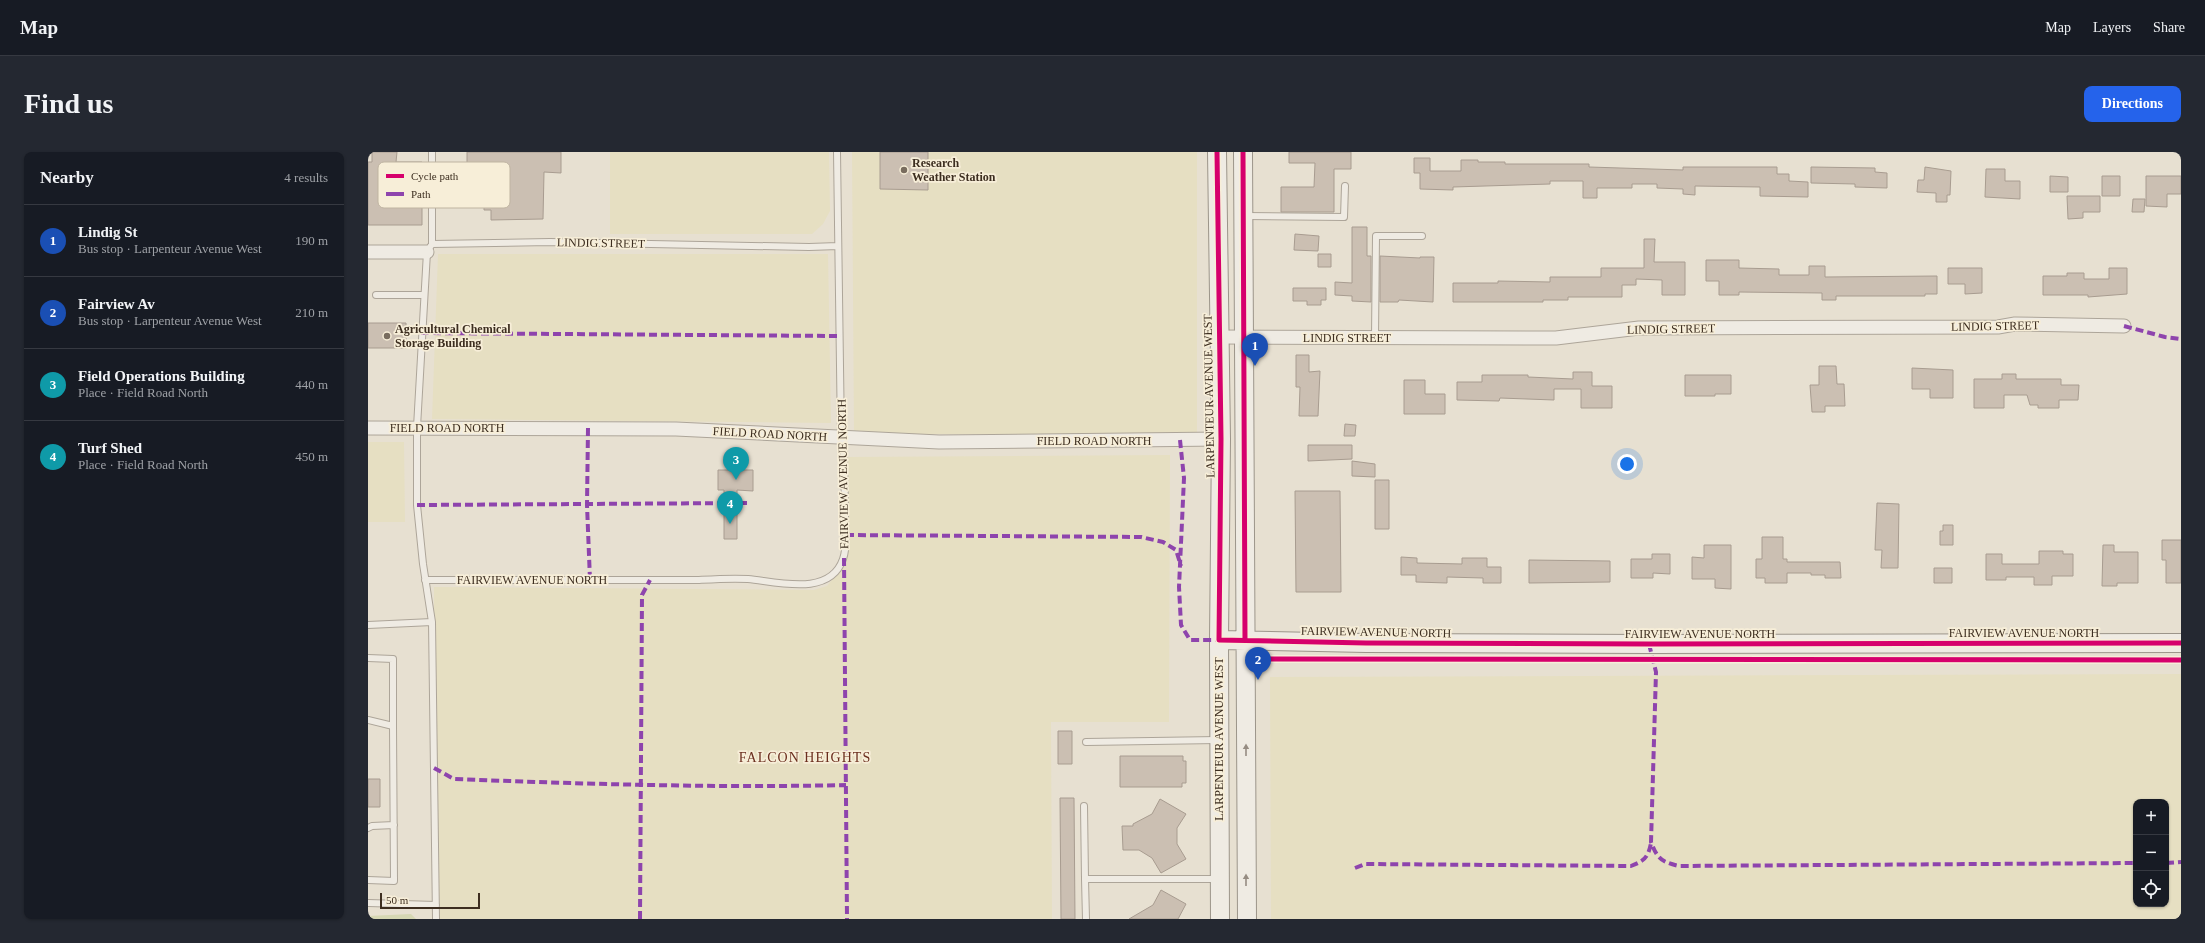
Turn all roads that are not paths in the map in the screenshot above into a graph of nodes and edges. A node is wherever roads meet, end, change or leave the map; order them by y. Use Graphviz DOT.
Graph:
graph roads {
  1 [pos="432,152"];
  2 [pos="837,152"];
  3 [pos="1217,152"];
  4 [pos="1243,152"];
  5 [pos="432,162"];
  6 [pos="1345,186"];
  7 [pos="430,208"];
  8 [pos="1243,216"];
  9 [pos="1422,236"];
  10 [pos="838,246"];
  11 [pos="429,248"];
  12 [pos="368,252"];
  13 [pos="376,295"];
  14 [pos="424,295"];
  15 [pos="2124,326"];
  16 [pos="1218,338"];
  17 [pos="1245,338"];
  18 [pos="1375,338"];
  19 [pos="417,427"];
  20 [pos="368,428"];
  21 [pos="841,437"];
  22 [pos="1221,439"];
  23 [pos="425,580"];
  24 [pos="432,622"];
  25 [pos="368,625"];
  26 [pos="1245,639"];
  27 [pos="1219,640"];
  28 [pos="2181,643"];
  29 [pos="368,658"];
  30 [pos="368,720"];
  31 [pos="393,726"];
  32 [pos="1219,740"];
  33 [pos="1086,742"];
  34 [pos="1084,806"];
  35 [pos="394,825"];
  36 [pos="368,828"];
  37 [pos="1085,879"];
  38 [pos="1220,879"];
  39 [pos="368,880"];
  40 [pos="368,903"];
  41 [pos="436,906"];
  42 [pos="436,919"];
  43 [pos="1086,919"];
  44 [pos="1220,919"];
  45 [pos="1247,919"];
  1 -- 5 [label="lane"];
  2 -- 10 [label="lane, FAIRVIEW AVENUE NORTH"];
  3 -- 16 [label="main road, LARPENTEUR AVENUE WEST"];
  4 -- 8 [label="main road"];
  6 -- 8 [label="lane"];
  7 -- 11 [label="lane"];
  8 -- 17 [label="main road"];
  9 -- 18 [label="lane"];
  10 -- 11 [label="lane, LINDIG STREET"];
  10 -- 21 [label="lane, FAIRVIEW AVENUE NORTH"];
  11 -- 12 [label="street, LINDIG STREET"];
  11 -- 14 [label="lane"];
  13 -- 14 [label="lane"];
  14 -- 19 [label="lane"];
  15 -- 18 [label="street, LINDIG STREET"];
  16 -- 17 [label="street, LINDIG STREET"];
  16 -- 22 [label="main road, LARPENTEUR AVENUE WEST"];
  17 -- 18 [label="street, LINDIG STREET"];
  17 -- 26 [label="main road"];
  19 -- 20 [label="street, FIELD ROAD NORTH"];
  19 -- 21 [label="street, FIELD ROAD NORTH"];
  19 -- 23 [label="lane"];
  21 -- 22 [label="street, FIELD ROAD NORTH"];
  21 -- 23 [label="lane, FAIRVIEW AVENUE NORTH"];
  22 -- 27 [label="main road, LARPENTEUR AVENUE WEST"];
  23 -- 24 [label="lane"];
  24 -- 25 [label="lane"];
  24 -- 41 [label="lane"];
  26 -- 27 [label="main road, FAIRVIEW AVENUE NORTH"];
  26 -- 28 [label="main road, FAIRVIEW AVENUE NORTH"];
  45 -- 26 [label="main road, one-way"];
  27 -- 32 [label="main road, LARPENTEUR AVENUE WEST"];
  29 -- 31 [label="lane"];
  30 -- 31 [label="lane"];
  31 -- 35 [label="lane"];
  32 -- 33 [label="lane"];
  32 -- 38 [label="main road, LARPENTEUR AVENUE WEST"];
  34 -- 37 [label="lane"];
  35 -- 36 [label="lane"];
  35 -- 39 [label="lane"];
  37 -- 38 [label="lane"];
  37 -- 43 [label="lane"];
  38 -- 44 [label="main road, LARPENTEUR AVENUE WEST"];
  40 -- 41 [label="lane"];
  41 -- 42 [label="lane"];
}
